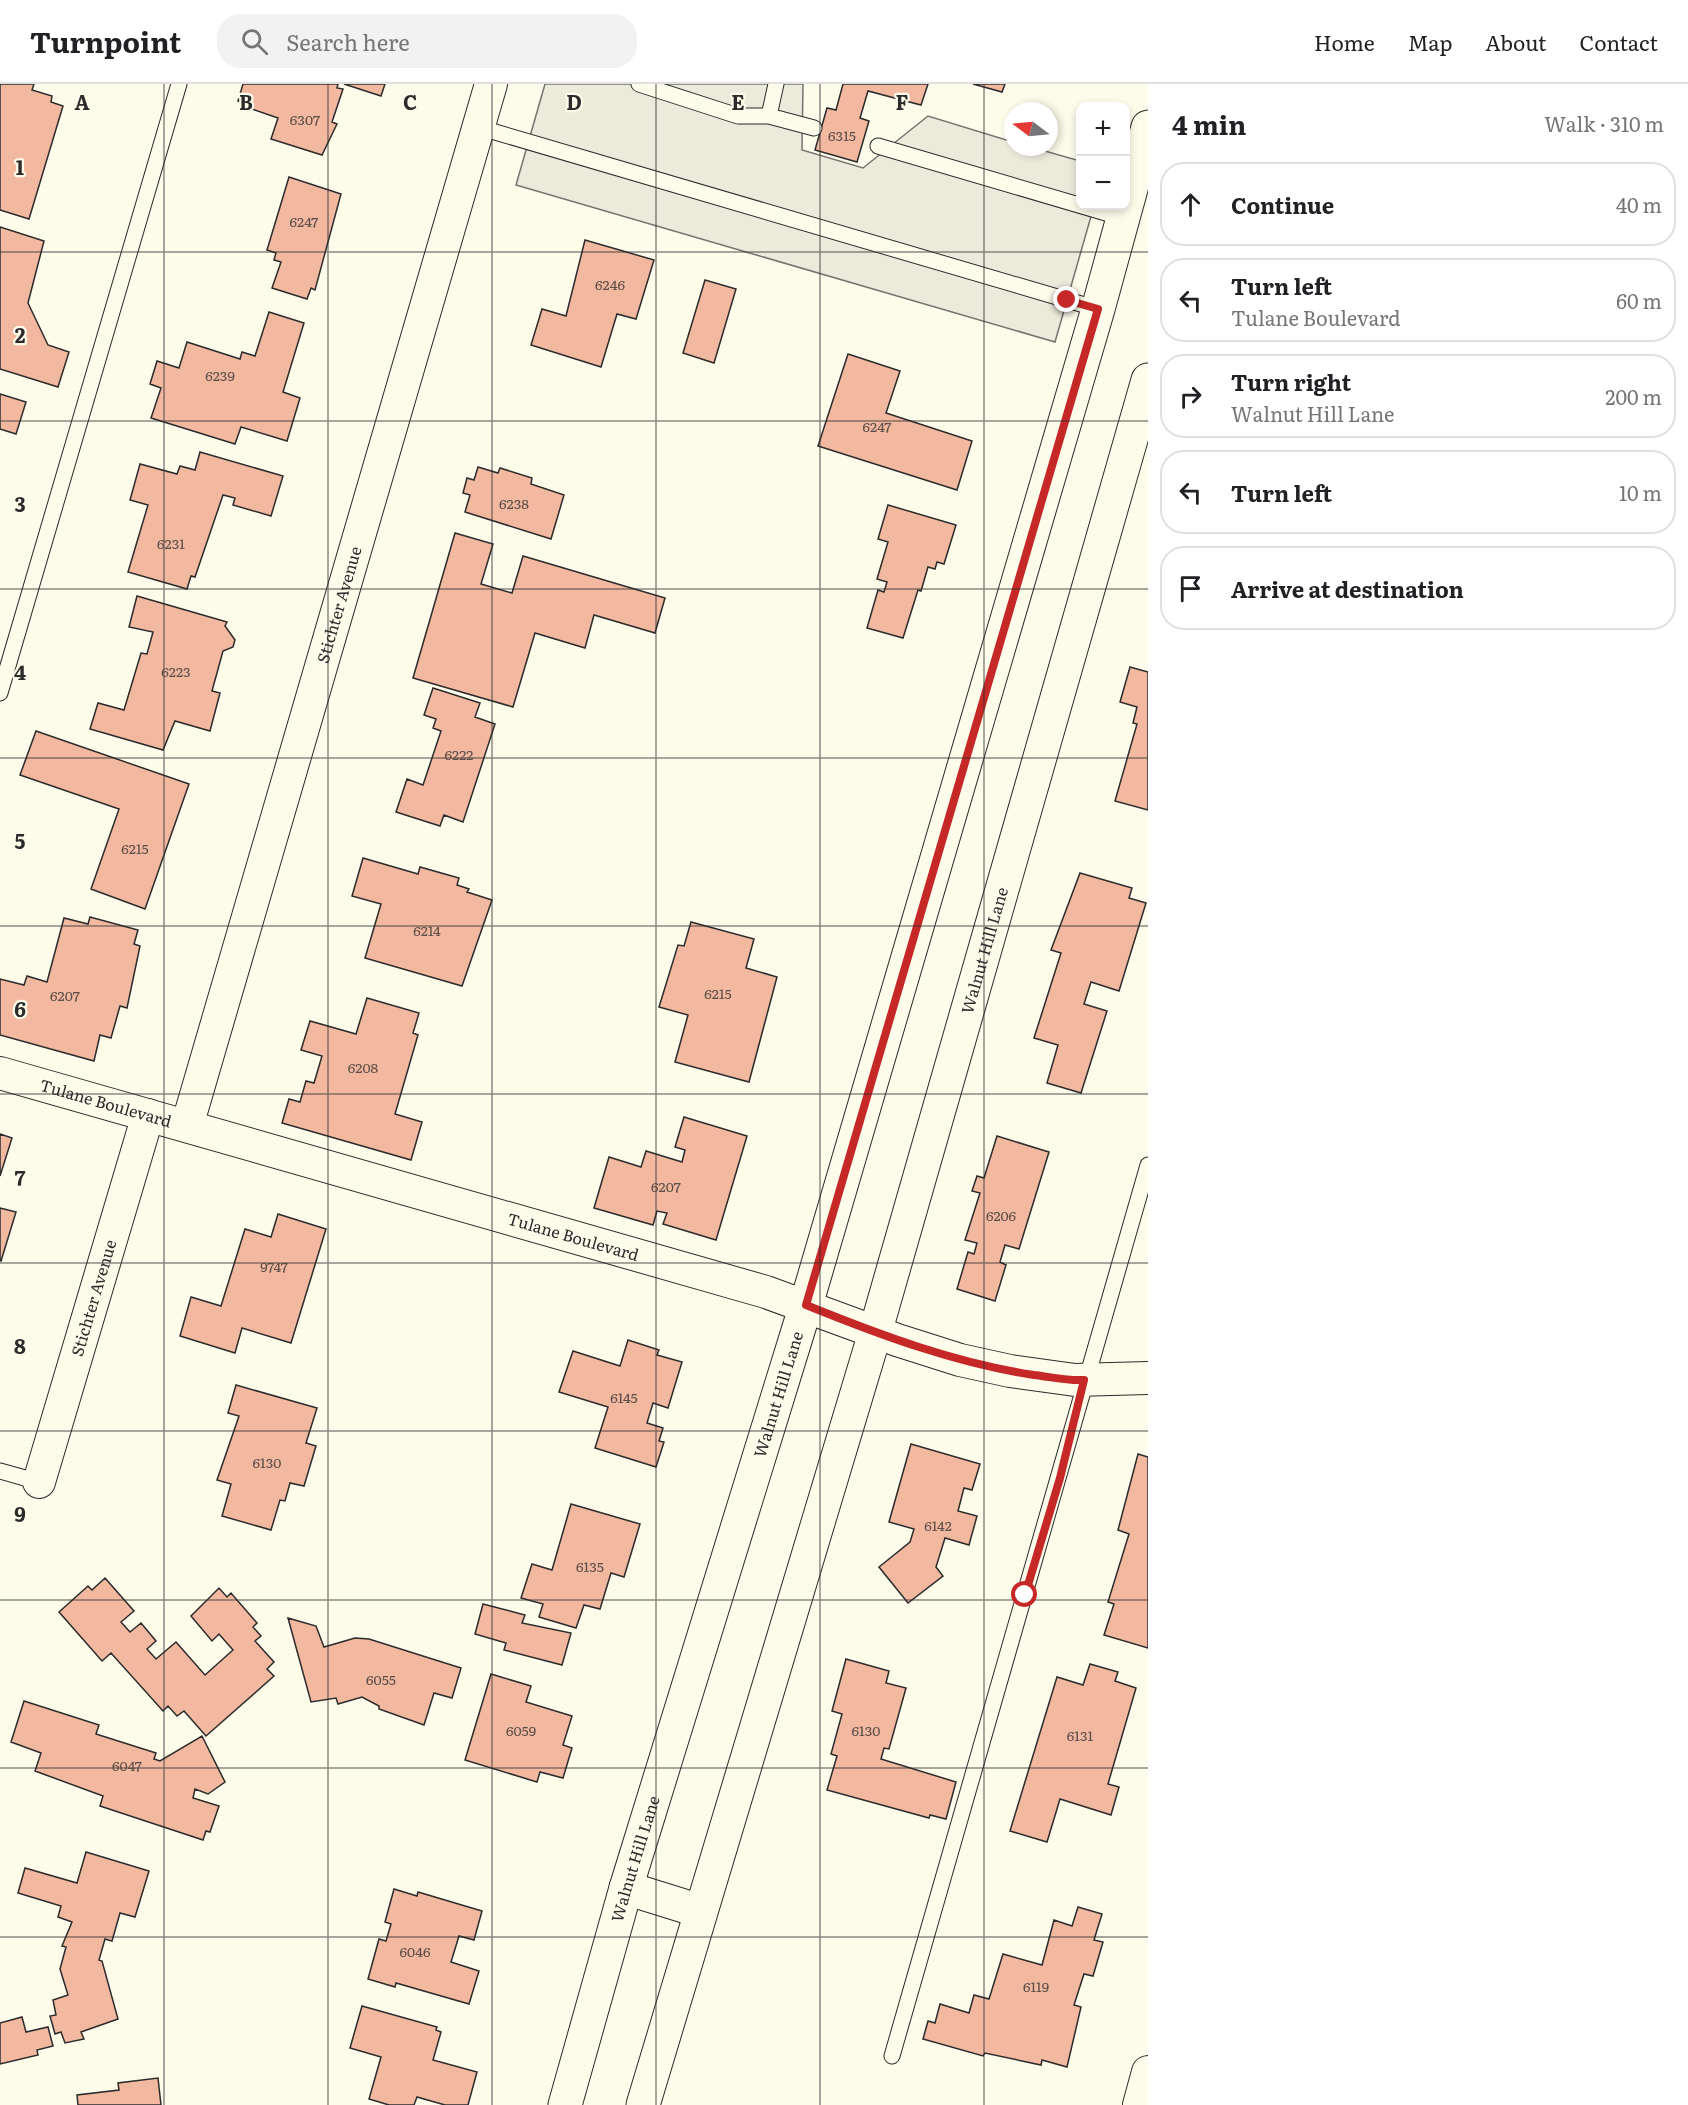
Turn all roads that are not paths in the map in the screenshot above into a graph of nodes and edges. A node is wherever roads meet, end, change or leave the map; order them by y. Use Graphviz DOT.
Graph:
graph roads {
  1 [pos="179,84"];
  2 [pos="491,84"];
  3 [pos="639,84"];
  4 [pos="776,84"];
  5 [pos="769,116"];
  6 [pos="478,127"];
  7 [pos="1148,127"];
  8 [pos="814,128"];
  9 [pos="878,146"];
  10 [pos="1136,222"];
  11 [pos="1098,309"];
  12 [pos="1148,380"];
  13 [pos="0,693"];
  14 [pos="0,1073"];
  15 [pos="148,1115"];
  16 [pos="187,1126"];
  17 [pos="1148,1165"];
  18 [pos="806,1305"];
  19 [pos="875,1333"];
  20 [pos="1148,1378"];
  21 [pos="1084,1380"];
  22 [pos="0,1471"];
  23 [pos="39,1482"];
  24 [pos="626,1888"];
  25 [pos="700,1911"];
  26 [pos="892,2056"];
  27 [pos="1148,2072"];
  28 [pos="565,2105"];
  29 [pos="643,2105"];
  30 [pos="1138,2105"];
  1 -- 13 [label="lane"];
  2 -- 6 [label="street, Stichter Avenue"];
  3 -- 5 [label="lane"];
  4 -- 5 [label="lane"];
  5 -- 8 [label="lane"];
  6 -- 11 [label="lane"];
  6 -- 16 [label="street, Stichter Avenue"];
  7 -- 10 [label="main road, Walnut Hill Lane"];
  9 -- 10 [label="lane"];
  10 -- 11 [label="main road, Walnut Hill Lane"];
  11 -- 18 [label="main road, Walnut Hill Lane"];
  12 -- 19 [label="main road, Walnut Hill Lane"];
  14 -- 15 [label="street, Tulane Boulevard"];
  15 -- 16 [label="street, Tulane Boulevard"];
  15 -- 23 [label="street, Stichter Avenue"];
  16 -- 18 [label="street, Tulane Boulevard"];
  17 -- 21 [label="lane"];
  18 -- 19 [label="street, Tulane Boulevard"];
  18 -- 24 [label="main road, Walnut Hill Lane"];
  19 -- 21 [label="street, Tulane Boulevard"];
  19 -- 25 [label="main road, Walnut Hill Lane"];
  20 -- 21 [label="street, Tulane Boulevard"];
  21 -- 26 [label="lane"];
  22 -- 23 [label="lane"];
  24 -- 25 [label="main road"];
  24 -- 28 [label="main road, Walnut Hill Lane"];
  25 -- 29 [label="main road, Walnut Hill Lane"];
  27 -- 30 [label="street"];
}
